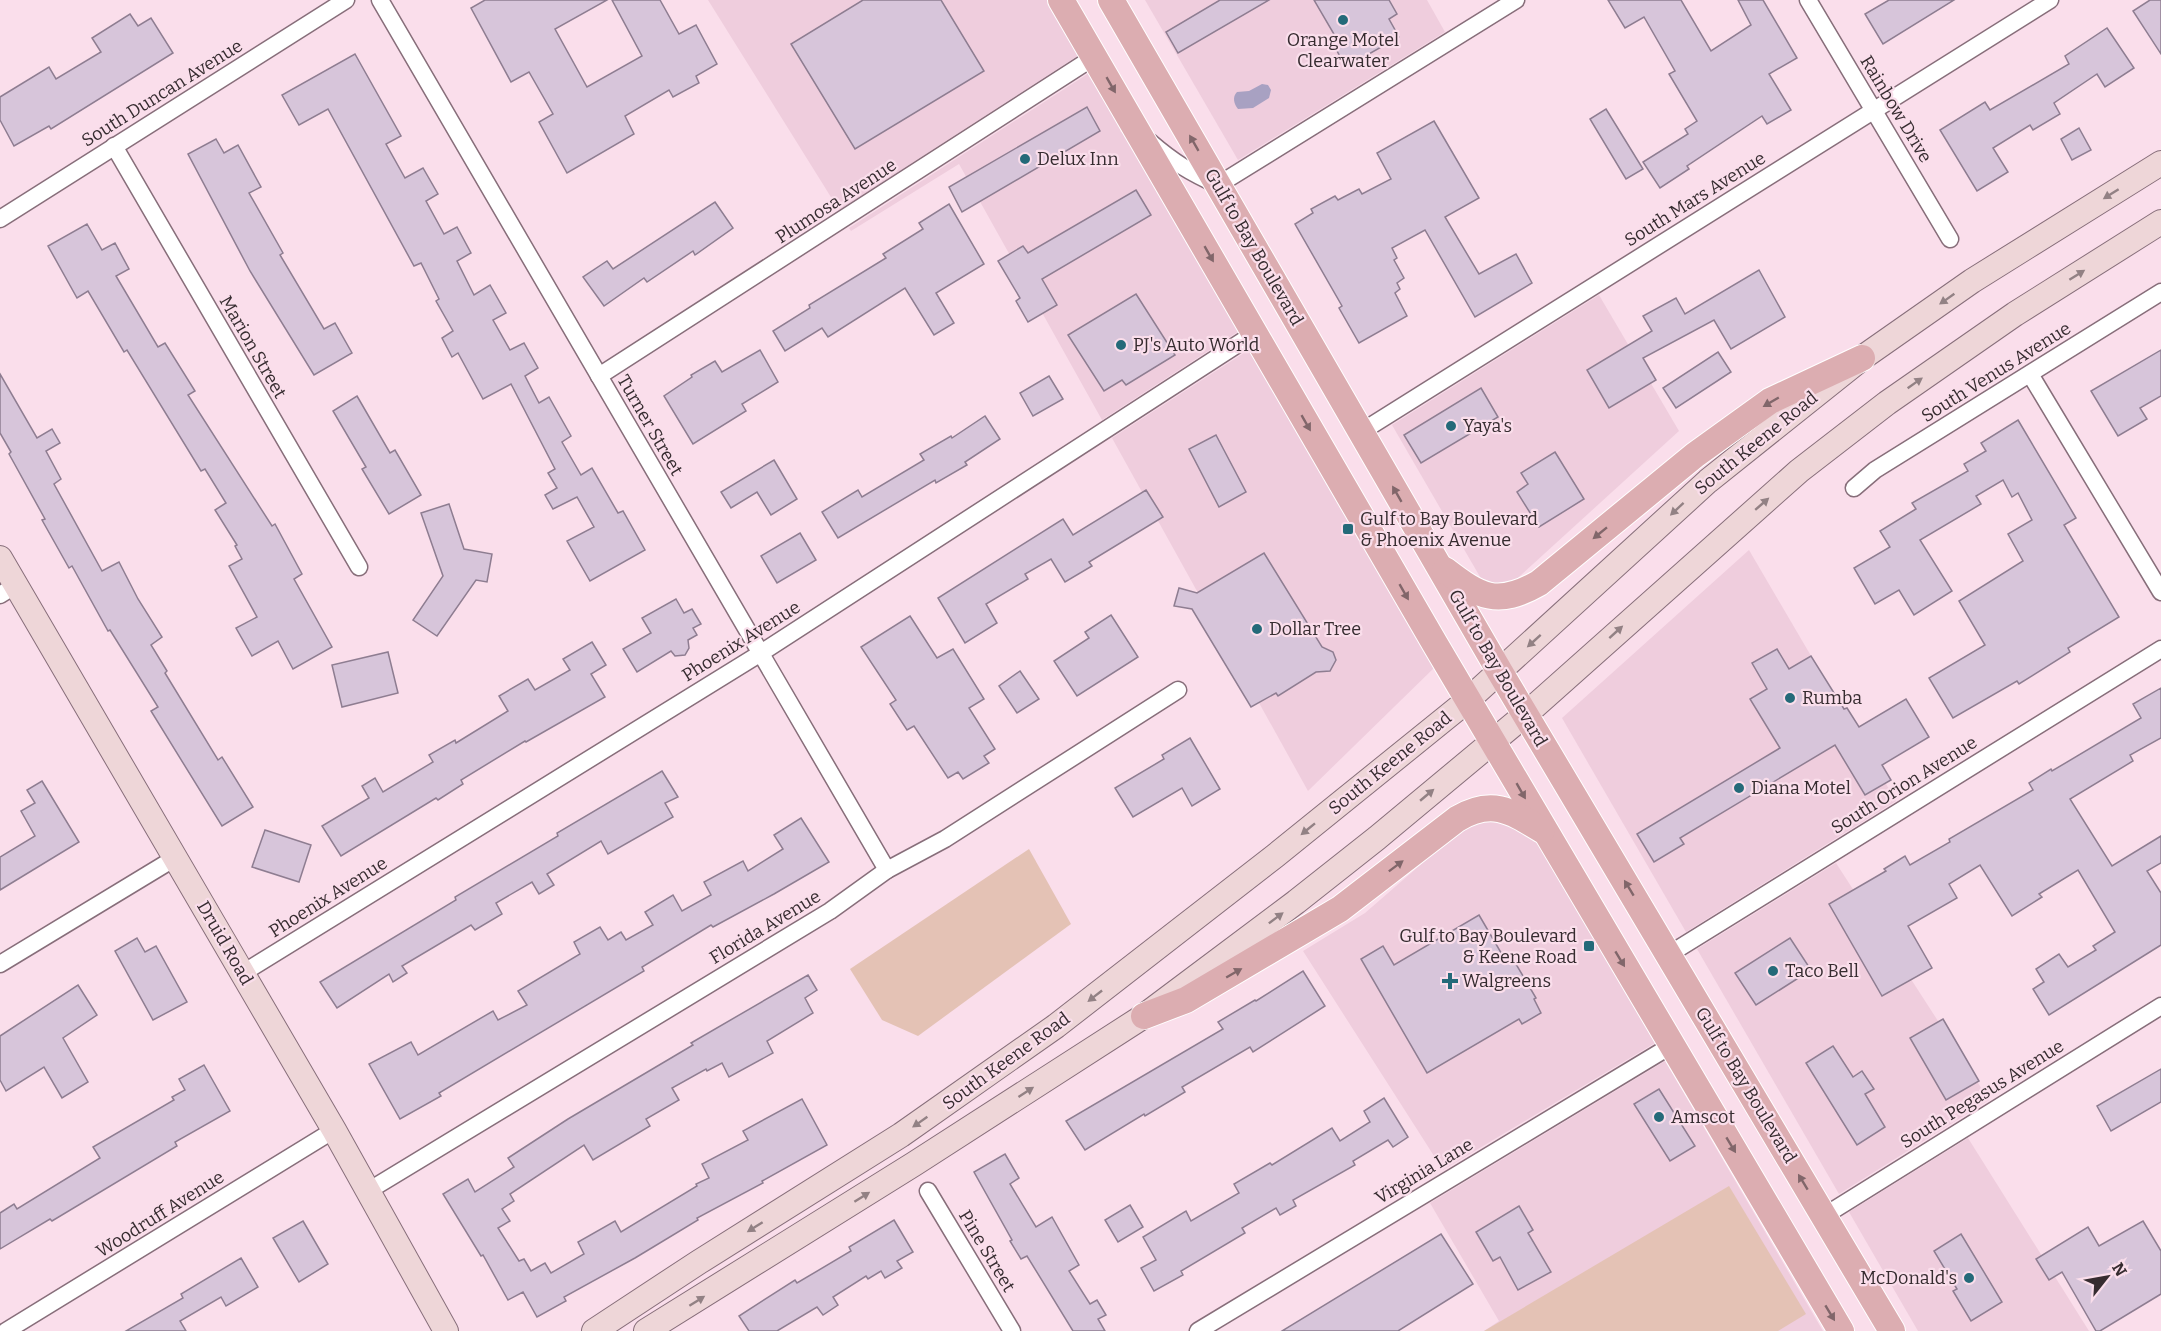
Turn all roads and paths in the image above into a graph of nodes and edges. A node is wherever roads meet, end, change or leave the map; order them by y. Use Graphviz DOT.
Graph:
graph roads {
  1 [pos="346,0"];
  2 [pos="380,0"];
  3 [pos="1061,0"];
  4 [pos="1111,0"];
  5 [pos="1516,0"];
  6 [pos="1808,0"];
  7 [pos="2050,0"];
  8 [pos="1094,57"];
  9 [pos="1873,109"];
  10 [pos="1136,129"];
  11 [pos="114,146"];
  12 [pos="2161,164"];
  13 [pos="1218,185"];
  14 [pos="0,219"];
  15 [pos="2161,222"];
  16 [pos="1950,239"];
  17 [pos="2161,292"];
  18 [pos="1255,333"];
  19 [pos="1862,358"];
  20 [pos="2030,374"];
  21 [pos="599,376"];
  22 [pos="1361,432"];
  23 [pos="1854,488"];
  24 [pos="0,558"];
  25 [pos="1439,566"];
  26 [pos="359,567"];
  27 [pos="8,590"];
  28 [pos="2161,592"];
  29 [pos="2161,649"];
  30 [pos="761,653"];
  31 [pos="1500,672"];
  32 [pos="1178,690"];
  33 [pos="1468,700"];
  34 [pos="1526,714"];
  35 [pos="1492,741"];
  36 [pos="1545,832"];
  37 [pos="175,858"];
  38 [pos="887,870"];
  39 [pos="1668,955"];
  40 [pos="0,964"];
  41 [pos="243,973"];
  42 [pos="2161,1006"];
  43 [pos="1144,1016"];
  44 [pos="1671,1045"];
  45 [pos="334,1130"];
  46 [pos="368,1191"];
  47 [pos="928,1191"];
  48 [pos="1824,1216"];
  49 [pos="6,1331"];
  50 [pos="446,1331"];
  51 [pos="594,1331"];
  52 [pos="646,1331"];
  53 [pos="1012,1331"];
  54 [pos="1198,1331"];
  55 [pos="1841,1331"];
  56 [pos="1892,1331"];
  1 -- 11 [label="street, South Duncan Avenue"];
  2 -- 21 [label="street, Turner Street"];
  3 -- 8 [label="main road"];
  13 -- 4 [label="main road, Gulf to Bay Boulevard, one-way"];
  5 -- 13 [label="street"];
  6 -- 9 [label="street, Rainbow Drive"];
  7 -- 9 [label="street, South Mars Avenue"];
  8 -- 10 [label="main road, one-way"];
  8 -- 21 [label="street, Plumosa Avenue"];
  9 -- 16 [label="street, Rainbow Drive"];
  9 -- 22 [label="street, South Mars Avenue"];
  10 -- 13 [label="street"];
  10 -- 18 [label="main road, one-way"];
  11 -- 14 [label="street, South Duncan Avenue"];
  11 -- 26 [label="street, Marion Street"];
  12 -- 19 [label="main road, South Keene Road, one-way"];
  13 -- 22 [label="main road, Gulf to Bay Boulevard"];
  34 -- 15 [label="main road, South Keene Road, one-way"];
  17 -- 20 [label="street, South Venus Avenue"];
  18 -- 30 [label="street, Phoenix Avenue"];
  18 -- 33 [label="main road, one-way"];
  19 -- 25 [label="main road, one-way"];
  19 -- 31 [label="main road, South Keene Road, one-way"];
  20 -- 23 [label="street, South Venus Avenue"];
  20 -- 28 [label="street"];
  21 -- 30 [label="street, Turner Street"];
  25 -- 22 [label="main road, Gulf to Bay Boulevard, one-way"];
  24 -- 27 [label="main road, Druid Road"];
  25 -- 31 [label="main road, Gulf to Bay Boulevard"];
  27 -- 37 [label="main road, Druid Road"];
  29 -- 39 [label="street, South Orion Avenue"];
  30 -- 38 [label="street, Turner Street"];
  30 -- 41 [label="street, Phoenix Avenue"];
  31 -- 33 [label="main road, South Keene Road"];
  31 -- 34 [label="main road, Gulf to Bay Boulevard"];
  32 -- 38 [label="street, Florida Avenue"];
  33 -- 35 [label="main road"];
  33 -- 51 [label="main road, South Keene Road, one-way"];
  34 -- 35 [label="main road, South Keene Road"];
  39 -- 34 [label="main road, Gulf to Bay Boulevard, one-way"];
  35 -- 36 [label="main road, one-way"];
  43 -- 35 [label="main road, South Keene Road, one-way"];
  43 -- 36 [label="main road, one-way"];
  36 -- 44 [label="main road, one-way"];
  37 -- 40 [label="street"];
  37 -- 41 [label="main road, Druid Road"];
  38 -- 46 [label="street, Florida Avenue"];
  48 -- 39 [label="main road, Gulf to Bay Boulevard, one-way"];
  41 -- 45 [label="main road, Druid Road"];
  42 -- 48 [label="street, South Pegasus Avenue"];
  52 -- 43 [label="main road, South Keene Road, one-way"];
  44 -- 54 [label="street, Virginia Lane"];
  44 -- 55 [label="main road, one-way"];
  45 -- 46 [label="main road, Druid Road"];
  45 -- 49 [label="street, Woodruff Avenue"];
  46 -- 50 [label="main road, Druid Road"];
  47 -- 53 [label="street, Pine Street"];
  48 -- 56 [label="main road, Gulf to Bay Boulevard"];
}
